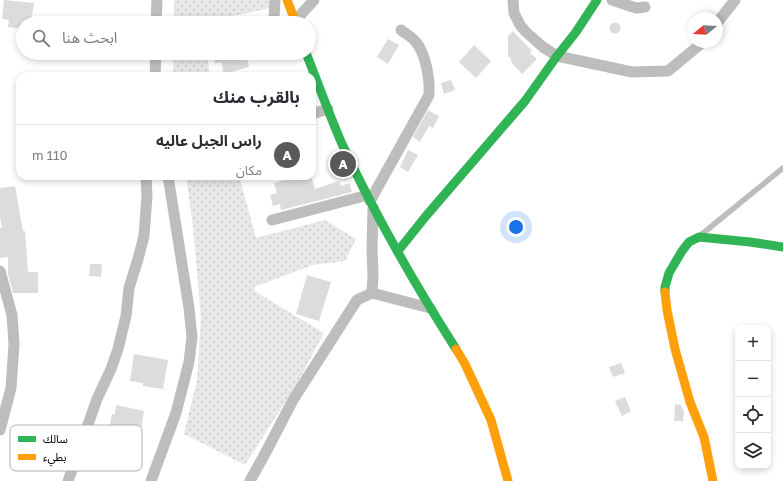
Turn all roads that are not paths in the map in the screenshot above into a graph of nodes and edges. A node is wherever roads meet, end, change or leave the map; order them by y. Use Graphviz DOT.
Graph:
graph roads {
  1 [pos="157,0"];
  2 [pos="275,0"];
  3 [pos="287,0"];
  4 [pos="314,0"];
  5 [pos="513,0"];
  6 [pos="597,0"];
  7 [pos="612,0"];
  8 [pos="735,0"];
  9 [pos="645,7"];
  10 [pos="723,15"];
  11 [pos="156,16"];
  12 [pos="274,16"];
  13 [pos="294,16"];
  14 [pos="301,16"];
  15 [pos="401,30"];
  16 [pos="696,48"];
  17 [pos="557,56"];
  18 [pos="156,60"];
  19 [pos="309,60"];
  20 [pos="155,72"];
  21 [pos="313,72"];
  22 [pos="316,78"];
  23 [pos="328,109"];
  24 [pos="316,113"];
  25 [pos="783,168"];
  26 [pos="146,180"];
  27 [pos="169,180"];
  28 [pos="370,201"];
  29 [pos="272,220"];
  30 [pos="699,237"];
  31 [pos="783,247"];
  32 [pos="398,251"];
  33 [pos="0,271"];
  34 [pos="372,293"];
  35 [pos="430,308"];
  36 [pos="88,425"];
  37 [pos="0,430"];
  38 [pos="72,471"];
  39 [pos="68,481"];
  40 [pos="151,481"];
  41 [pos="250,481"];
  42 [pos="508,481"];
  43 [pos="713,481"];
  1 -- 11 [label="street"];
  2 -- 12 [label="street"];
  3 -- 13 [label="street"];
  4 -- 14 [label="street"];
  5 -- 17 [label="street"];
  6 -- 17 [label="street"];
  7 -- 9 [label="street"];
  8 -- 10 [label="street"];
  15 -- 28 [label="street"];
  16 -- 17 [label="street"];
  17 -- 32 [label="street"];
  18 -- 20 [label="street"];
  19 -- 21 [label="street"];
  22 -- 23 [label="street"];
  23 -- 24 [label="street"];
  23 -- 28 [label="street"];
  25 -- 30 [label="lane"];
  26 -- 36 [label="street"];
  27 -- 40 [label="street"];
  28 -- 29 [label="street"];
  28 -- 32 [label="street"];
  28 -- 34 [label="street"];
  30 -- 31 [label="street"];
  30 -- 43 [label="street"];
  32 -- 35 [label="street"];
  33 -- 37 [label="street"];
  34 -- 35 [label="street"];
  34 -- 41 [label="street"];
  35 -- 42 [label="street"];
  38 -- 39 [label="street"];
}
